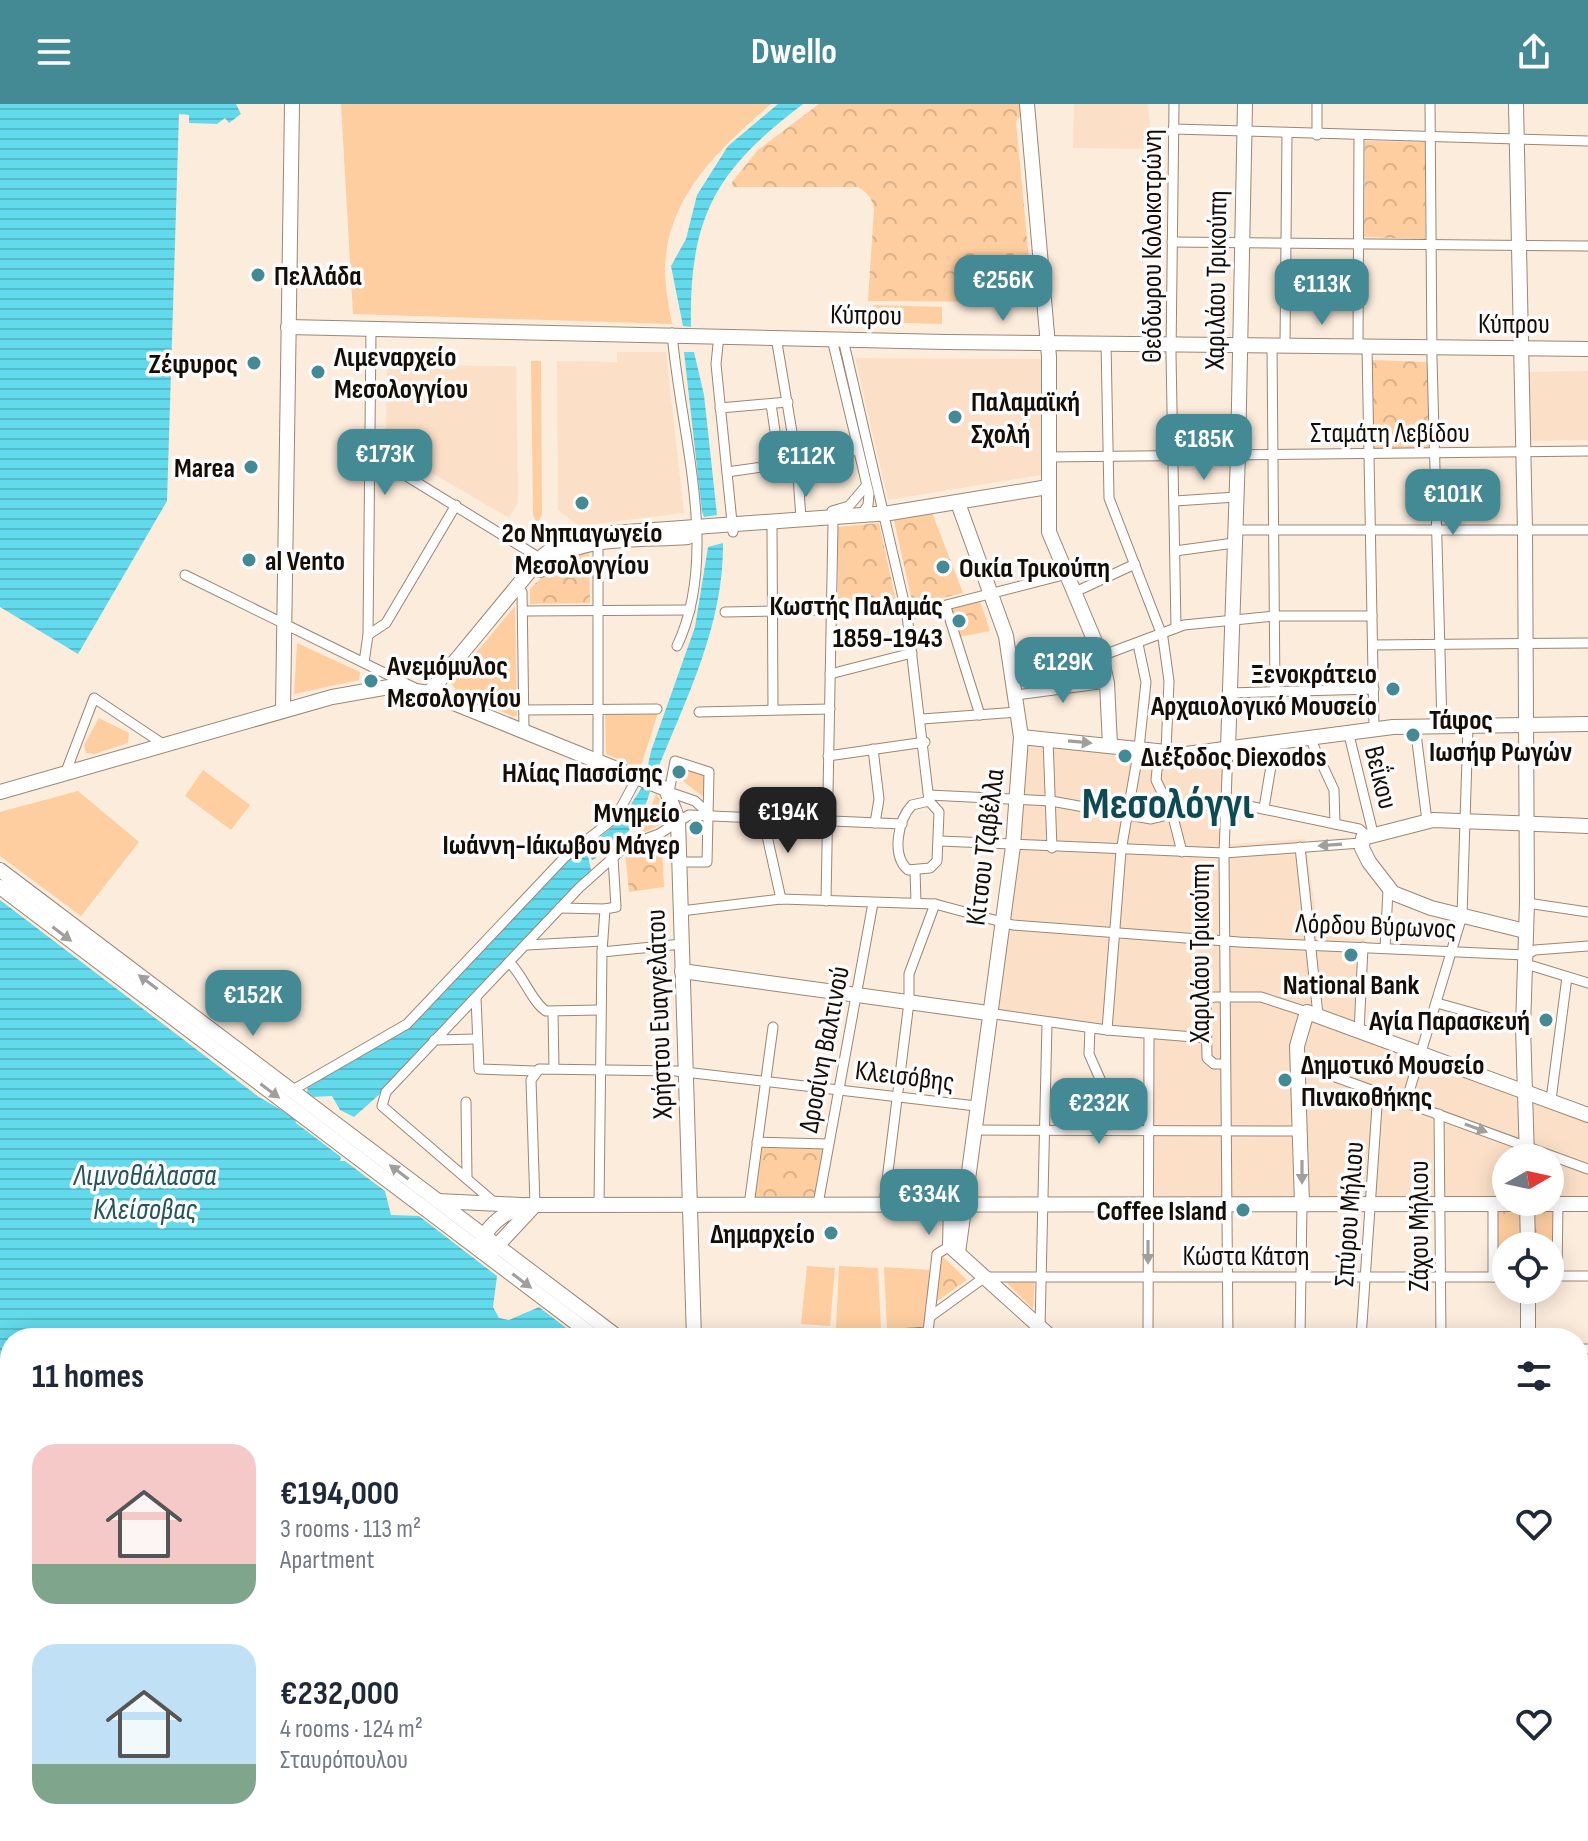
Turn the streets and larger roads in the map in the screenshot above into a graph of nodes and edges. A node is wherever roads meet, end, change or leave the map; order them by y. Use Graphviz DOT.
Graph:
graph roads {
  1 [pos="292,104"];
  2 [pos="1027,104"];
  3 [pos="1174,104"];
  4 [pos="1245,104"];
  5 [pos="1317,104"];
  6 [pos="1430,104"];
  7 [pos="1516,104"];
  8 [pos="1173,129"];
  9 [pos="1244,132"];
  10 [pos="1287,135"];
  11 [pos="1317,135"];
  12 [pos="1359,136"];
  13 [pos="1430,137"];
  14 [pos="1515,138"];
  15 [pos="1588,141"];
  16 [pos="1172,242"];
  17 [pos="1242,242"];
  18 [pos="1286,242"];
  19 [pos="1359,242"];
  20 [pos="1430,244"];
  21 [pos="1519,244"];
  22 [pos="1588,246"];
  23 [pos="288,327"];
  24 [pos="371,329"];
  25 [pos="672,333"];
  26 [pos="719,335"];
  27 [pos="776,337"];
  28 [pos="837,339"];
  29 [pos="1106,342"];
  30 [pos="1047,343"];
  31 [pos="1171,343"];
  32 [pos="1240,345"];
  33 [pos="1278,345"];
  34 [pos="1362,347"];
  35 [pos="1432,348"];
  36 [pos="1521,349"];
  37 [pos="1588,349"];
  38 [pos="788,402"];
  39 [pos="771,404"];
  40 [pos="720,408"];
  41 [pos="857,450"];
  42 [pos="1588,451"];
  43 [pos="1523,452"];
  44 [pos="369,453"];
  45 [pos="1238,454"];
  46 [pos="1273,454"];
  47 [pos="1175,455"];
  48 [pos="1369,455"];
  49 [pos="1434,455"];
  50 [pos="1108,456"];
  51 [pos="1048,457"];
  52 [pos="797,462"];
  53 [pos="780,465"];
  54 [pos="727,472"];
  55 [pos="866,486"];
  56 [pos="1048,487"];
  57 [pos="1236,497"];
  58 [pos="1175,501"];
  59 [pos="958,503"];
  60 [pos="456,505"];
  61 [pos="862,514"];
  62 [pos="886,514"];
  63 [pos="801,516"];
  64 [pos="833,524"];
  65 [pos="733,528"];
  66 [pos="772,529"];
  67 [pos="1588,530"];
  68 [pos="1273,531"];
  69 [pos="1436,531"];
  70 [pos="1525,531"];
  71 [pos="697,532"];
  72 [pos="1371,532"];
  73 [pos="1234,537"];
  74 [pos="598,545"];
  75 [pos="1175,551"];
  76 [pos="544,560"];
  77 [pos="1135,564"];
  78 [pos="1067,574"];
  79 [pos="185,575"];
  80 [pos="522,592"];
  81 [pos="1075,592"];
  82 [pos="992,595"];
  83 [pos="946,607"];
  84 [pos="690,610"];
  85 [pos="523,611"];
  86 [pos="599,611"];
  87 [pos="772,611"];
  88 [pos="831,611"];
  89 [pos="725,612"];
  90 [pos="907,612"];
  91 [pos="1275,616"];
  92 [pos="1372,616"];
  93 [pos="1232,619"];
  94 [pos="283,623"];
  95 [pos="1176,628"];
  96 [pos="1161,634"];
  97 [pos="368,635"];
  98 [pos="1439,643"];
  99 [pos="1525,643"];
  100 [pos="1588,643"];
  101 [pos="1138,644"];
  102 [pos="1373,645"];
  103 [pos="677,646"];
  104 [pos="912,653"];
  105 [pos="1101,656"];
  106 [pos="364,662"];
  107 [pos="830,674"];
  108 [pos="1107,683"];
  109 [pos="1374,689"];
  110 [pos="1275,692"];
  111 [pos="1229,693"];
  112 [pos="428,694"];
  113 [pos="1016,695"];
  114 [pos="599,709"];
  115 [pos="657,709"];
  116 [pos="773,709"];
  117 [pos="830,709"];
  118 [pos="283,710"];
  119 [pos="524,710"];
  120 [pos="699,712"];
  121 [pos="1018,712"];
  122 [pos="980,715"];
  123 [pos="922,719"];
  124 [pos="1588,724"];
  125 [pos="1527,725"];
  126 [pos="1415,726"];
  127 [pos="1442,726"];
  128 [pos="1468,726"];
  129 [pos="1374,728"];
  130 [pos="524,730"];
  131 [pos="1348,731"];
  132 [pos="1309,736"];
  133 [pos="1021,737"];
  134 [pos="1048,739"];
  135 [pos="925,742"];
  136 [pos="1275,742"];
  137 [pos="163,744"];
  138 [pos="1110,745"];
  139 [pos="1139,748"];
  140 [pos="1228,748"];
  141 [pos="873,749"];
  142 [pos="1162,751"];
  143 [pos="828,756"];
  144 [pos="598,760"];
  145 [pos="65,774"];
  146 [pos="638,776"];
  147 [pos="665,789"];
  148 [pos="0,792"];
  149 [pos="929,798"];
  150 [pos="1018,800"];
  151 [pos="1051,801"];
  152 [pos="1225,801"];
  153 [pos="1264,808"];
  154 [pos="1172,813"];
  155 [pos="709,814"];
  156 [pos="1127,816"];
  157 [pos="763,818"];
  158 [pos="678,820"];
  159 [pos="1465,820"];
  160 [pos="828,821"];
  161 [pos="1427,821"];
  162 [pos="875,823"];
  163 [pos="902,824"];
  164 [pos="1335,824"];
  165 [pos="1527,825"];
  166 [pos="1588,826"];
  167 [pos="1367,837"];
  168 [pos="940,841"];
  169 [pos="1013,846"];
  170 [pos="1300,847"];
  171 [pos="1052,848"];
  172 [pos="1121,851"];
  173 [pos="1182,852"];
  174 [pos="1224,853"];
  175 [pos="613,858"];
  176 [pos="679,862"];
  177 [pos="0,870"];
  178 [pos="915,870"];
  179 [pos="0,887"];
  180 [pos="1388,890"];
  181 [pos="781,899"];
  182 [pos="826,901"];
  183 [pos="873,903"];
  184 [pos="916,903"];
  185 [pos="1527,903"];
  186 [pos="935,904"];
  187 [pos="560,908"];
  188 [pos="605,909"];
  189 [pos="681,911"];
  190 [pos="1588,912"];
  191 [pos="1462,916"];
  192 [pos="1003,923"];
  193 [pos="1116,930"];
  194 [pos="1525,931"];
  195 [pos="1225,941"];
  196 [pos="682,944"];
  197 [pos="527,945"];
  198 [pos="1310,945"];
  199 [pos="602,946"];
  200 [pos="1588,946"];
  201 [pos="1363,947"];
  202 [pos="1385,948"];
  203 [pos="1452,949"];
  204 [pos="1525,959"];
  205 [pos="510,963"];
  206 [pos="682,971"];
  207 [pos="1567,977"];
  208 [pos="1588,983"];
  209 [pos="855,995"];
  210 [pos="1225,997"];
  211 [pos="476,998"];
  212 [pos="909,1002"];
  213 [pos="1437,1003"];
  214 [pos="600,1010"];
  215 [pos="553,1012"];
  216 [pos="988,1013"];
  217 [pos="1312,1014"];
  218 [pos="1047,1023"];
  219 [pos="773,1027"];
  220 [pos="1523,1027"];
  221 [pos="1090,1028"];
  222 [pos="1107,1030"];
  223 [pos="1359,1032"];
  224 [pos="1149,1034"];
  225 [pos="1206,1038"];
  226 [pos="477,1039"];
  227 [pos="434,1040"];
  228 [pos="1423,1053"];
  229 [pos="1297,1063"];
  230 [pos="1225,1064"];
  231 [pos="554,1068"];
  232 [pos="599,1069"];
  233 [pos="534,1071"];
  234 [pos="686,1072"];
  235 [pos="766,1080"];
  236 [pos="836,1089"];
  237 [pos="1525,1090"];
  238 [pos="291,1091"];
  239 [pos="1378,1092"];
  240 [pos="897,1099"];
  241 [pos="1551,1100"];
  242 [pos="466,1102"];
  243 [pos="1406,1102"];
  244 [pos="976,1106"];
  245 [pos="1439,1114"];
  246 [pos="1588,1115"];
  247 [pos="1043,1129"];
  248 [pos="1122,1129"];
  249 [pos="1148,1129"];
  250 [pos="1225,1129"];
  251 [pos="973,1130"];
  252 [pos="1302,1131"];
  253 [pos="757,1142"];
  254 [pos="827,1144"];
  255 [pos="1508,1144"];
  256 [pos="1527,1144"];
  257 [pos="1564,1162"];
  258 [pos="1588,1169"];
  259 [pos="467,1179"];
  260 [pos="438,1201"];
  261 [pos="1148,1203"];
  262 [pos="1226,1203"];
  263 [pos="496,1204"];
  264 [pos="818,1204"];
  265 [pos="884,1204"];
  266 [pos="958,1204"];
  267 [pos="1041,1204"];
  268 [pos="1302,1204"];
  269 [pos="1370,1204"];
  270 [pos="1440,1204"];
  271 [pos="1492,1204"];
  272 [pos="1564,1204"];
  273 [pos="1588,1204"];
  274 [pos="530,1205"];
  275 [pos="691,1205"];
  276 [pos="749,1205"];
  277 [pos="599,1206"];
  278 [pos="483,1244"];
  279 [pos="497,1246"];
  280 [pos="954,1249"];
  281 [pos="1564,1276"];
  282 [pos="1588,1276"];
  283 [pos="985,1277"];
  284 [pos="1040,1277"];
  285 [pos="1148,1277"];
  286 [pos="1227,1277"];
  287 [pos="1300,1277"];
  288 [pos="1365,1277"];
  289 [pos="1440,1277"];
  290 [pos="1492,1277"];
  291 [pos="1528,1304"];
  292 [pos="931,1316"];
  293 [pos="584,1328"];
  294 [pos="606,1328"];
  295 [pos="694,1328"];
  296 [pos="930,1328"];
  297 [pos="1041,1328"];
  298 [pos="1045,1328"];
  299 [pos="1148,1328"];
  300 [pos="1228,1328"];
  301 [pos="1300,1328"];
  302 [pos="1362,1328"];
  303 [pos="1441,1328"];
  304 [pos="1528,1328"];
  1 -- 23 [label="street"];
  2 -- 30 [label="street"];
  3 -- 8 [label="street, Θεόδωρου Κολοκοτρώνη"];
  4 -- 9 [label="street, Χαριλάου Τρικούπη"];
  5 -- 11 [label="street"];
  6 -- 13 [label="street"];
  7 -- 14 [label="street"];
  8 -- 9 [label="street"];
  8 -- 16 [label="street, Θεόδωρου Κολοκοτρώνη"];
  9 -- 10 [label="street"];
  9 -- 17 [label="street, Χαριλάου Τρικούπη"];
  10 -- 11 [label="street"];
  10 -- 18 [label="street"];
  11 -- 12 [label="street"];
  12 -- 13 [label="street"];
  12 -- 19 [label="street"];
  13 -- 14 [label="street"];
  13 -- 20 [label="street"];
  14 -- 15 [label="street"];
  14 -- 21 [label="street"];
  16 -- 17 [label="street"];
  16 -- 31 [label="street, Θεόδωρου Κολοκοτρώνη"];
  17 -- 18 [label="street"];
  17 -- 32 [label="street, Χαριλάου Τρικούπη"];
  18 -- 19 [label="street"];
  18 -- 33 [label="street"];
  19 -- 20 [label="street"];
  19 -- 34 [label="street"];
  20 -- 21 [label="street"];
  20 -- 35 [label="street"];
  21 -- 22 [label="street"];
  21 -- 36 [label="street"];
  23 -- 24 [label="street, Κύπρου"];
  23 -- 94 [label="street"];
  24 -- 25 [label="street, Κύπρου"];
  24 -- 44 [label="street"];
  25 -- 26 [label="street, Κύπρου"];
  25 -- 71 [label="street"];
  26 -- 27 [label="street, Κύπρου"];
  26 -- 40 [label="street"];
  27 -- 28 [label="street, Κύπρου"];
  27 -- 38 [label="street"];
  28 -- 30 [label="street, Κύπρου"];
  28 -- 41 [label="street"];
  28 -- 62 [label="street"];
  29 -- 30 [label="street, Κύπρου"];
  29 -- 31 [label="street, Κύπρου"];
  29 -- 50 [label="street"];
  30 -- 51 [label="street"];
  31 -- 32 [label="street, Κύπρου"];
  31 -- 47 [label="street, Θεόδωρου Κολοκοτρώνη"];
  32 -- 33 [label="street, Κύπρου"];
  32 -- 45 [label="street, Χαριλάου Τρικούπη"];
  33 -- 34 [label="street, Κύπρου"];
  33 -- 46 [label="street"];
  34 -- 35 [label="street, Κύπρου"];
  34 -- 48 [label="street"];
  35 -- 36 [label="street, Κύπρου"];
  35 -- 49 [label="street"];
  36 -- 37 [label="street, Κύπρου"];
  36 -- 43 [label="street"];
  38 -- 39 [label="street"];
  38 -- 52 [label="street"];
  39 -- 40 [label="street"];
  39 -- 53 [label="street"];
  40 -- 54 [label="street"];
  41 -- 52 [label="street"];
  41 -- 55 [label="street"];
  42 -- 43 [label="street, Σταμάτη Λεβίδου"];
  43 -- 49 [label="street, Σταμάτη Λεβίδου"];
  43 -- 70 [label="street"];
  44 -- 60 [label="street"];
  44 -- 97 [label="street"];
  45 -- 46 [label="street, Σταμάτη Λεβίδου"];
  45 -- 47 [label="street, Σταμάτη Λεβίδου"];
  45 -- 57 [label="street, Χαριλάου Τρικούπη"];
  46 -- 48 [label="street, Σταμάτη Λεβίδου"];
  46 -- 68 [label="street"];
  47 -- 50 [label="street, Σταμάτη Λεβίδου"];
  47 -- 58 [label="street, Θεόδωρου Κολοκοτρώνη"];
  48 -- 49 [label="street, Σταμάτη Λεβίδου"];
  48 -- 72 [label="street"];
  49 -- 69 [label="street"];
  50 -- 51 [label="street, Σταμάτη Λεβίδου"];
  50 -- 77 [label="street"];
  51 -- 56 [label="street"];
  52 -- 53 [label="street"];
  52 -- 63 [label="street"];
  53 -- 54 [label="street"];
  54 -- 65 [label="street"];
  55 -- 61 [label="street"];
  55 -- 63 [label="street"];
  56 -- 59 [label="street"];
  56 -- 78 [label="street"];
  57 -- 58 [label="street"];
  57 -- 73 [label="street, Χαριλάου Τρικούπη"];
  58 -- 75 [label="street, Θεόδωρου Κολοκοτρώνη"];
  59 -- 62 [label="street"];
  59 -- 82 [label="street, Κίτσου Τζαβέλλα"];
  60 -- 76 [label="street"];
  60 -- 97 [label="street"];
  61 -- 62 [label="street"];
  61 -- 63 [label="street"];
  62 -- 64 [label="street"];
  62 -- 90 [label="street"];
  63 -- 65 [label="street"];
  64 -- 66 [label="street"];
  64 -- 88 [label="street"];
  65 -- 66 [label="street"];
  65 -- 71 [label="street"];
  66 -- 87 [label="street"];
  67 -- 70 [label="street"];
  68 -- 72 [label="street"];
  68 -- 73 [label="street"];
  68 -- 91 [label="street"];
  69 -- 70 [label="street"];
  69 -- 72 [label="street"];
  69 -- 98 [label="street"];
  70 -- 99 [label="street"];
  71 -- 74 [label="street"];
  71 -- 76 [label="street"];
  71 -- 84 [label="street"];
  72 -- 92 [label="street"];
  73 -- 75 [label="street"];
  73 -- 93 [label="street, Χαριλάου Τρικούπη"];
  74 -- 76 [label="street"];
  74 -- 86 [label="street"];
  75 -- 95 [label="street, Θεόδωρου Κολοκοτρώνη"];
  76 -- 80 [label="street"];
  76 -- 112 [label="street"];
  77 -- 81 [label="street"];
  77 -- 96 [label="street"];
  78 -- 81 [label="street"];
  78 -- 82 [label="street"];
  79 -- 94 [label="street"];
  80 -- 85 [label="street"];
  80 -- 112 [label="street"];
  81 -- 105 [label="street"];
  82 -- 83 [label="street"];
  82 -- 113 [label="street, Κίτσου Τζαβέλλα"];
  83 -- 90 [label="street"];
  83 -- 122 [label="street"];
  84 -- 86 [label="street"];
  84 -- 103 [label="street"];
  85 -- 86 [label="street"];
  85 -- 119 [label="street"];
  86 -- 114 [label="street"];
  87 -- 88 [label="street"];
  87 -- 89 [label="street"];
  87 -- 116 [label="street"];
  88 -- 90 [label="street"];
  88 -- 107 [label="street"];
  90 -- 104 [label="street"];
  91 -- 92 [label="street"];
  91 -- 93 [label="street"];
  91 -- 110 [label="street"];
  92 -- 102 [label="street"];
  93 -- 95 [label="street"];
  93 -- 111 [label="street, Χαριλάου Τρικούπη"];
  94 -- 106 [label="street"];
  94 -- 118 [label="street"];
  95 -- 96 [label="street"];
  96 -- 101 [label="street"];
  96 -- 142 [label="street"];
  97 -- 106 [label="street"];
  98 -- 99 [label="street"];
  98 -- 102 [label="street"];
  98 -- 127 [label="street"];
  99 -- 100 [label="street"];
  99 -- 125 [label="street"];
  101 -- 105 [label="street"];
  101 -- 139 [label="street"];
  102 -- 109 [label="street"];
  104 -- 107 [label="street"];
  104 -- 123 [label="street"];
  105 -- 108 [label="street"];
  106 -- 112 [label="street"];
  107 -- 117 [label="street"];
  108 -- 113 [label="street"];
  108 -- 138 [label="street"];
  109 -- 110 [label="street"];
  109 -- 129 [label="street"];
  110 -- 111 [label="street"];
  111 -- 140 [label="street, Χαριλάου Τρικούπη"];
  112 -- 118 [label="street"];
  112 -- 130 [label="street"];
  113 -- 121 [label="street, Κίτσου Τζαβέλλα"];
  114 -- 115 [label="street"];
  114 -- 119 [label="street"];
  114 -- 144 [label="street"];
  116 -- 117 [label="street"];
  116 -- 120 [label="street"];
  117 -- 143 [label="street"];
  118 -- 137 [label="street"];
  119 -- 130 [label="street"];
  121 -- 122 [label="street"];
  121 -- 133 [label="street, Κίτσου Τζαβέλλα"];
  122 -- 123 [label="street"];
  123 -- 135 [label="street"];
  124 -- 125 [label="street"];
  125 -- 128 [label="street"];
  125 -- 165 [label="street"];
  126 -- 127 [label="street"];
  126 -- 129 [label="street"];
  126 -- 161 [label="street"];
  127 -- 128 [label="street"];
  128 -- 159 [label="street"];
  129 -- 131 [label="street"];
  130 -- 144 [label="street"];
  131 -- 132 [label="street"];
  131 -- 167 [label="street, Βεΐκου"];
  132 -- 136 [label="street"];
  132 -- 164 [label="street"];
  133 -- 134 [label="street"];
  133 -- 150 [label="street, Κίτσου Τζαβέλλα"];
  134 -- 138 [label="street, one-way"];
  134 -- 151 [label="street"];
  135 -- 141 [label="street"];
  135 -- 149 [label="street"];
  136 -- 140 [label="street"];
  136 -- 153 [label="street"];
  137 -- 145 [label="street"];
  137 -- 145 [label="street"];
  138 -- 139 [label="street"];
  139 -- 142 [label="street"];
  139 -- 156 [label="street"];
  140 -- 142 [label="street"];
  140 -- 152 [label="street, Χαριλάου Τρικούπη"];
  141 -- 143 [label="street"];
  141 -- 162 [label="street"];
  142 -- 154 [label="street"];
  143 -- 160 [label="street"];
  144 -- 146 [label="street"];
  145 -- 148 [label="street"];
  146 -- 147 [label="street"];
  146 -- 238 [label="street"];
  147 -- 155 [label="street"];
  147 -- 155 [label="street"];
  147 -- 158 [label="street, Χρήστου Ευαγγελάτου"];
  149 -- 150 [label="street"];
  149 -- 163 [label="street"];
  149 -- 168 [label="street"];
  150 -- 151 [label="street"];
  150 -- 169 [label="street, Κίτσου Τζαβέλλα"];
  151 -- 156 [label="street"];
  151 -- 171 [label="street"];
  152 -- 153 [label="street"];
  152 -- 154 [label="street"];
  152 -- 174 [label="street, Χαριλάου Τρικούπη"];
  153 -- 164 [label="street"];
  154 -- 156 [label="street"];
  154 -- 173 [label="street"];
  155 -- 157 [label="street"];
  155 -- 158 [label="street"];
  155 -- 176 [label="street"];
  156 -- 172 [label="street"];
  157 -- 160 [label="street"];
  157 -- 181 [label="street"];
  158 -- 175 [label="street"];
  158 -- 176 [label="street, Χρήστου Ευαγγελάτου"];
  159 -- 161 [label="street"];
  159 -- 165 [label="street"];
  159 -- 191 [label="street"];
  160 -- 162 [label="street"];
  160 -- 182 [label="street"];
  161 -- 167 [label="street"];
  162 -- 163 [label="street"];
  163 -- 178 [label="street"];
  164 -- 167 [label="street"];
  165 -- 166 [label="street"];
  165 -- 185 [label="street"];
  167 -- 170 [label="street, one-way"];
  167 -- 180 [label="street"];
  168 -- 169 [label="street"];
  168 -- 178 [label="street"];
  169 -- 171 [label="street"];
  169 -- 192 [label="street, Κίτσου Τζαβέλλα"];
  170 -- 174 [label="street"];
  170 -- 198 [label="street"];
  171 -- 172 [label="street"];
  172 -- 173 [label="street"];
  172 -- 193 [label="street"];
  173 -- 174 [label="street"];
  174 -- 195 [label="street, Χαριλάου Τρικούπη"];
  175 -- 187 [label="street"];
  175 -- 188 [label="street"];
  176 -- 189 [label="street, Χρήστου Ευαγγελάτου"];
  238 -- 177 [label="street, one-way"];
  178 -- 184 [label="street"];
  179 -- 278 [label="street, one-way"];
  180 -- 191 [label="street"];
  180 -- 202 [label="street"];
  181 -- 182 [label="street, Λόρδου Βύρωνος"];
  181 -- 189 [label="street, Λόρδου Βύρωνος"];
  182 -- 183 [label="street, Λόρδου Βύρωνος"];
  183 -- 184 [label="street, Λόρδου Βύρωνος"];
  183 -- 209 [label="street, Δροσίνη Βαλτινού"];
  184 -- 186 [label="street, Λόρδου Βύρωνος"];
  185 -- 190 [label="street"];
  185 -- 194 [label="street"];
  186 -- 192 [label="street, Λόρδου Βύρωνος"];
  186 -- 212 [label="street"];
  187 -- 188 [label="street"];
  187 -- 197 [label="street"];
  188 -- 199 [label="street"];
  189 -- 196 [label="street, Χρήστου Ευαγγελάτου"];
  191 -- 194 [label="street"];
  191 -- 203 [label="street"];
  192 -- 193 [label="street, Λόρδου Βύρωνος"];
  192 -- 216 [label="street, Κίτσου Τζαβέλλα"];
  193 -- 195 [label="street, Λόρδου Βύρωνος"];
  193 -- 222 [label="street"];
  194 -- 204 [label="street"];
  195 -- 198 [label="street, Λόρδου Βύρωνος"];
  195 -- 210 [label="street, Χαριλάου Τρικούπη"];
  196 -- 199 [label="street"];
  196 -- 206 [label="street, Χρήστου Ευαγγελάτου"];
  197 -- 199 [label="street"];
  197 -- 205 [label="street"];
  198 -- 201 [label="street, Λόρδου Βύρωνος"];
  198 -- 217 [label="street"];
  199 -- 214 [label="street"];
  200 -- 204 [label="street"];
  201 -- 202 [label="street, Λόρδου Βύρωνος"];
  201 -- 223 [label="street"];
  202 -- 203 [label="street, Λόρδου Βύρωνος"];
  203 -- 204 [label="street, Λόρδου Βύρωνος"];
  203 -- 213 [label="street"];
  204 -- 207 [label="street"];
  204 -- 220 [label="street"];
  205 -- 211 [label="street"];
  205 -- 215 [label="street"];
  206 -- 209 [label="street"];
  206 -- 234 [label="street, Χρήστου Ευαγγελάτου"];
  207 -- 208 [label="street"];
  207 -- 241 [label="street"];
  209 -- 212 [label="street"];
  209 -- 236 [label="street, Δροσίνη Βαλτινού"];
  210 -- 217 [label="street"];
  210 -- 225 [label="street"];
  210 -- 230 [label="street, Χαριλάου Τρικούπη"];
  211 -- 226 [label="street"];
  211 -- 227 [label="street"];
  212 -- 216 [label="street"];
  212 -- 240 [label="street"];
  213 -- 220 [label="street"];
  213 -- 228 [label="street"];
  214 -- 215 [label="street"];
  214 -- 232 [label="street"];
  215 -- 231 [label="street"];
  216 -- 218 [label="street"];
  216 -- 244 [label="street, Κίτσου Τζαβέλλα"];
  217 -- 223 [label="street"];
  217 -- 229 [label="street"];
  218 -- 221 [label="street"];
  218 -- 247 [label="street"];
  219 -- 235 [label="street"];
  220 -- 237 [label="street"];
  221 -- 222 [label="street"];
  221 -- 248 [label="street"];
  222 -- 224 [label="street"];
  223 -- 228 [label="street"];
  224 -- 225 [label="street"];
  224 -- 249 [label="street"];
  225 -- 230 [label="street"];
  226 -- 227 [label="street"];
  226 -- 233 [label="street, Κλεισόβης"];
  227 -- 259 [label="street"];
  228 -- 237 [label="street"];
  228 -- 243 [label="street"];
  229 -- 239 [label="street"];
  229 -- 252 [label="street"];
  230 -- 250 [label="street, Χαριλάου Τρικούπη"];
  231 -- 232 [label="street, Κλεισόβης"];
  231 -- 233 [label="street, Κλεισόβης"];
  232 -- 234 [label="street, Κλεισόβης"];
  232 -- 277 [label="street"];
  233 -- 274 [label="street"];
  234 -- 235 [label="street, Κλεισόβης"];
  234 -- 275 [label="street, Χρήστου Ευαγγελάτου"];
  235 -- 236 [label="street, Κλεισόβης"];
  235 -- 253 [label="street"];
  236 -- 240 [label="street, Κλεισόβης"];
  236 -- 254 [label="street, Δροσίνη Βαλτινού"];
  237 -- 241 [label="street"];
  237 -- 256 [label="street"];
  260 -- 238 [label="street, one-way"];
  239 -- 243 [label="street"];
  239 -- 269 [label="street, Σπύρου Μήλιου"];
  240 -- 244 [label="street, Κλεισόβης"];
  240 -- 265 [label="street"];
  241 -- 246 [label="street"];
  242 -- 259 [label="street"];
  243 -- 245 [label="street"];
  244 -- 251 [label="street, Κίτσου Τζαβέλλα"];
  245 -- 255 [label="street, one-way"];
  245 -- 270 [label="street, Ζάχου Μήλιου"];
  247 -- 248 [label="street"];
  247 -- 251 [label="street"];
  247 -- 267 [label="street"];
  248 -- 249 [label="street"];
  249 -- 250 [label="street"];
  249 -- 261 [label="street"];
  250 -- 252 [label="street"];
  250 -- 262 [label="street, Χαριλάου Τρικούπη"];
  251 -- 266 [label="street, Κίτσου Τζαβέλλα"];
  252 -- 268 [label="street, one-way"];
  253 -- 254 [label="street"];
  253 -- 276 [label="street"];
  254 -- 264 [label="street, Δροσίνη Βαλτινού"];
  257 -- 258 [label="street"];
  259 -- 263 [label="street"];
  260 -- 263 [label="street"];
  260 -- 278 [label="street"];
  261 -- 262 [label="street"];
  261 -- 267 [label="street"];
  261 -- 285 [label="street, one-way"];
  262 -- 268 [label="street"];
  262 -- 286 [label="street, Χαριλάου Τρικούπη"];
  263 -- 274 [label="street"];
  264 -- 265 [label="street"];
  264 -- 276 [label="street"];
  265 -- 266 [label="street"];
  266 -- 267 [label="street"];
  266 -- 280 [label="street, Κίτσου Τζαβέλλα"];
  267 -- 284 [label="street"];
  268 -- 269 [label="street"];
  268 -- 287 [label="street"];
  269 -- 270 [label="street"];
  269 -- 288 [label="street, Σπύρου Μήλιου"];
  270 -- 271 [label="street"];
  270 -- 289 [label="street, Ζάχου Μήλιου"];
  272 -- 273 [label="street"];
  274 -- 277 [label="street"];
  274 -- 278 [label="street"];
  274 -- 279 [label="street"];
  275 -- 276 [label="street"];
  275 -- 277 [label="street"];
  275 -- 295 [label="street, Χρήστου Ευαγγελάτου"];
  278 -- 279 [label="street"];
  278 -- 293 [label="street, one-way"];
  279 -- 294 [label="street"];
  280 -- 283 [label="street"];
  280 -- 292 [label="street"];
  281 -- 282 [label="street"];
  283 -- 284 [label="street, Κώστα Κάτση"];
  283 -- 292 [label="street"];
  283 -- 297 [label="street"];
  284 -- 285 [label="street, Κώστα Κάτση"];
  284 -- 298 [label="street"];
  285 -- 286 [label="street, Κώστα Κάτση"];
  285 -- 299 [label="street"];
  286 -- 287 [label="street, Κώστα Κάτση"];
  286 -- 300 [label="street, Χαριλάου Τρικούπη"];
  287 -- 288 [label="street, Κώστα Κάτση"];
  287 -- 301 [label="street"];
  288 -- 289 [label="street, Κώστα Κάτση"];
  288 -- 302 [label="street, Σπύρου Μήλιου"];
  289 -- 290 [label="street, Κώστα Κάτση"];
  289 -- 303 [label="street, Ζάχου Μήλιου"];
  291 -- 304 [label="street"];
  292 -- 296 [label="street"];
}
